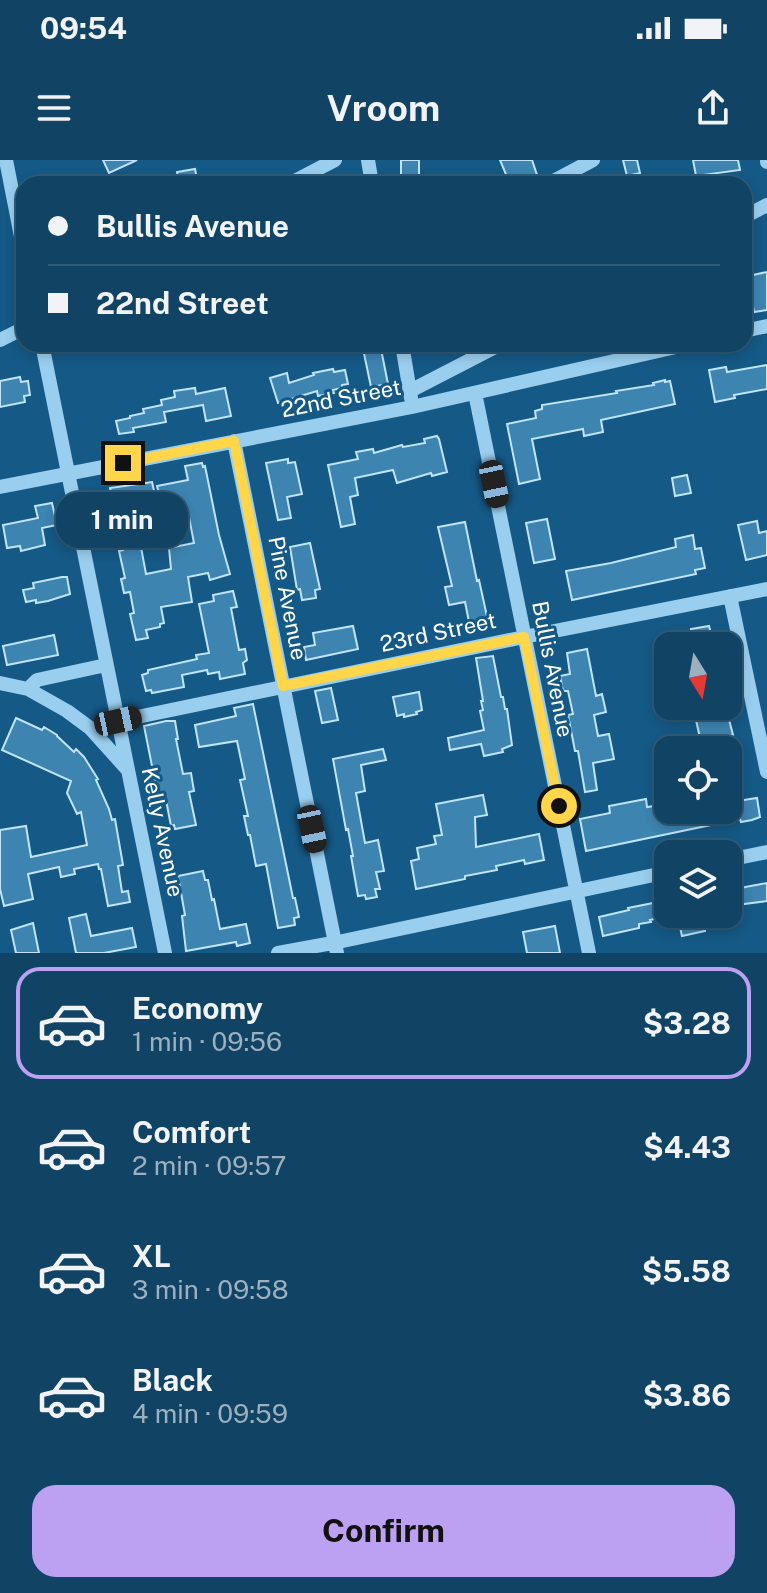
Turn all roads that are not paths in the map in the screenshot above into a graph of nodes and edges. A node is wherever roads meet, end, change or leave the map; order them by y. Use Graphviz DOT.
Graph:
graph roads {
  1 [pos="6,160"];
  2 [pos="335,160"];
  3 [pos="593,160"];
  4 [pos="304,176"];
  5 [pos="563,176"];
  6 [pos="16,211"];
  7 [pos="44,352"];
  8 [pos="403,352"];
  9 [pos="486,352"];
  10 [pos="654,352"];
  11 [pos="410,391"];
  12 [pos="475,393"];
  13 [pos="412,407"];
  14 [pos="234,441"];
  15 [pos="67,473"];
  16 [pos="0,487"];
  17 [pos="767,589"];
  18 [pos="730,596"];
  19 [pos="524,637"];
  20 [pos="106,665"];
  21 [pos="0,683"];
  22 [pos="283,686"];
  23 [pos="28,689"];
  24 [pos="118,721"];
  25 [pos="127,769"];
  26 [pos="767,772"];
  27 [pos="767,852"];
  28 [pos="742,857"];
  29 [pos="654,875"];
  30 [pos="576,891"];
  31 [pos="336,948"];
  32 [pos="165,953"];
  33 [pos="278,953"];
  34 [pos="589,953"];
  1 -- 6 [label="street"];
  2 -- 4 [label="street"];
  3 -- 5 [label="street"];
  7 -- 15 [label="street, Kelly Avenue"];
  8 -- 11 [label="street"];
  9 -- 11 [label="street"];
  10 -- 12 [label="street, 22nd Street"];
  11 -- 13 [label="street"];
  12 -- 13 [label="street, 22nd Street"];
  12 -- 19 [label="street, Bullis Avenue"];
  13 -- 14 [label="street, 22nd Street"];
  14 -- 15 [label="street, 22nd Street"];
  14 -- 22 [label="street, Pine Avenue"];
  15 -- 16 [label="street, 22nd Street"];
  15 -- 20 [label="street, Kelly Avenue"];
  17 -- 18 [label="street, 23rd Street"];
  18 -- 19 [label="street, 23rd Street"];
  18 -- 26 [label="street"];
  19 -- 22 [label="street, 23rd Street"];
  19 -- 30 [label="street, Bullis Avenue"];
  20 -- 23 [label="street"];
  20 -- 24 [label="street, Kelly Avenue"];
  21 -- 23 [label="street"];
  22 -- 24 [label="street, 23rd Street"];
  22 -- 31 [label="street, Pine Avenue"];
  23 -- 25 [label="street"];
  24 -- 25 [label="street, Kelly Avenue"];
  25 -- 32 [label="street, Kelly Avenue"];
  27 -- 28 [label="street"];
  29 -- 30 [label="street"];
  30 -- 31 [label="street"];
  30 -- 34 [label="street, Bullis Avenue"];
  31 -- 33 [label="street"];
}
